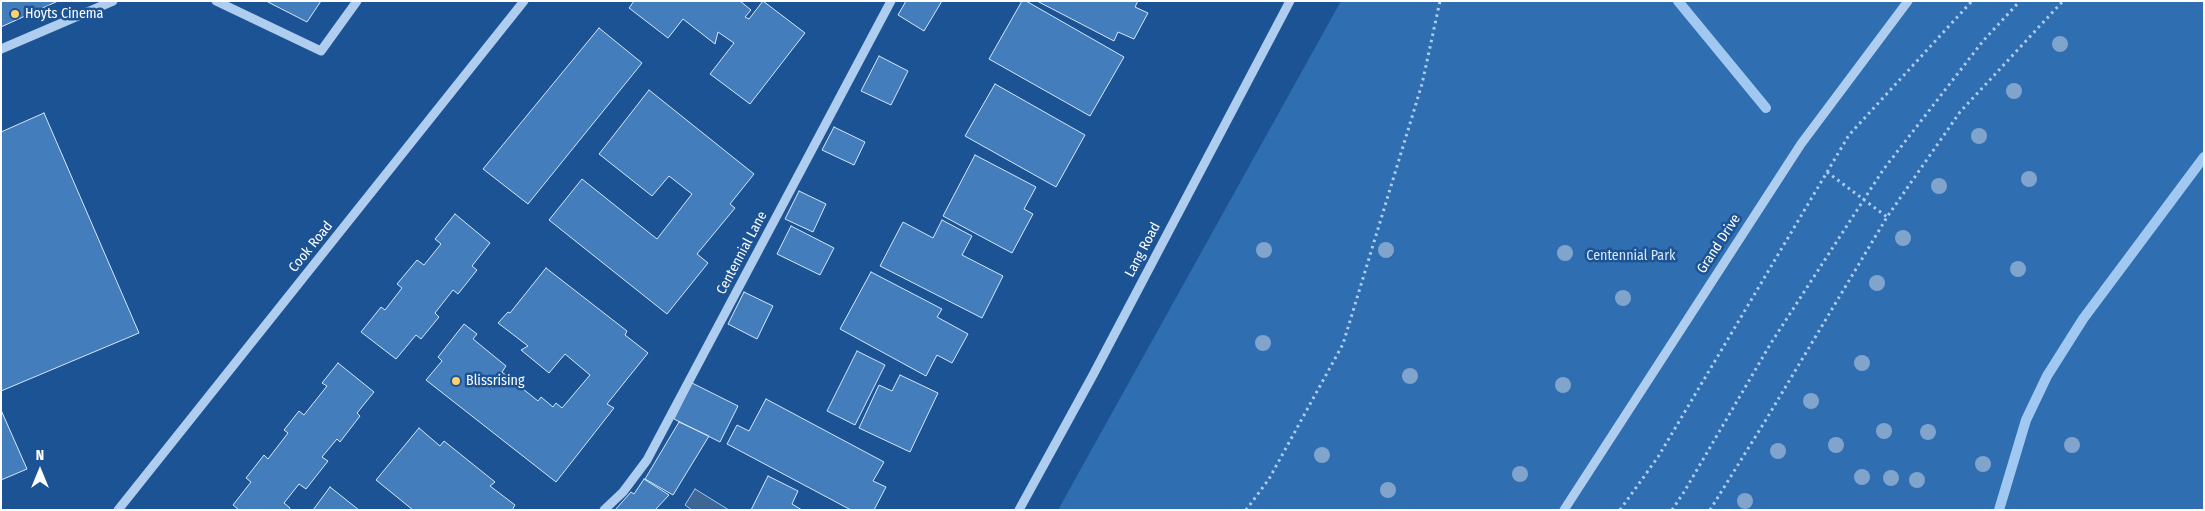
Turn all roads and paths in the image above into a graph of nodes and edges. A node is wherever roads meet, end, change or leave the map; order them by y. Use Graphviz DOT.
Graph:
graph roads {
  1 [pos="113,1"];
  2 [pos="216,1"];
  3 [pos="357,1"];
  4 [pos="524,1"];
  5 [pos="891,1"];
  6 [pos="1290,1"];
  7 [pos="1440,1"];
  8 [pos="1908,1"];
  9 [pos="1972,1"];
  10 [pos="2020,1"];
  11 [pos="2063,1"];
  12 [pos="1,49"];
  13 [pos="1827,172"];
  14 [pos="1864,199"];
  15 [pos="1887,217"];
  16 [pos="118,510"];
  17 [pos="604,510"];
  18 [pos="1019,510"];
  19 [pos="1246,510"];
  20 [pos="1564,510"];
  21 [pos="1620,510"];
  22 [pos="1672,510"];
  23 [pos="1710,510"];
  1 -- 12 [label="street"];
  2 -- 3 [label="street"];
  4 -- 16 [label="street, Cook Road"];
  5 -- 17 [label="street, Centennial Lane"];
  6 -- 18 [label="street, Lang Road"];
  7 -- 19 [label="path"];
  8 -- 20 [label="street, Grand Drive"];
  9 -- 13 [label="path"];
  10 -- 14 [label="path"];
  11 -- 15 [label="path"];
  13 -- 14 [label="path"];
  13 -- 21 [label="path"];
  14 -- 15 [label="path"];
  14 -- 22 [label="path"];
  15 -- 23 [label="path"];
}
